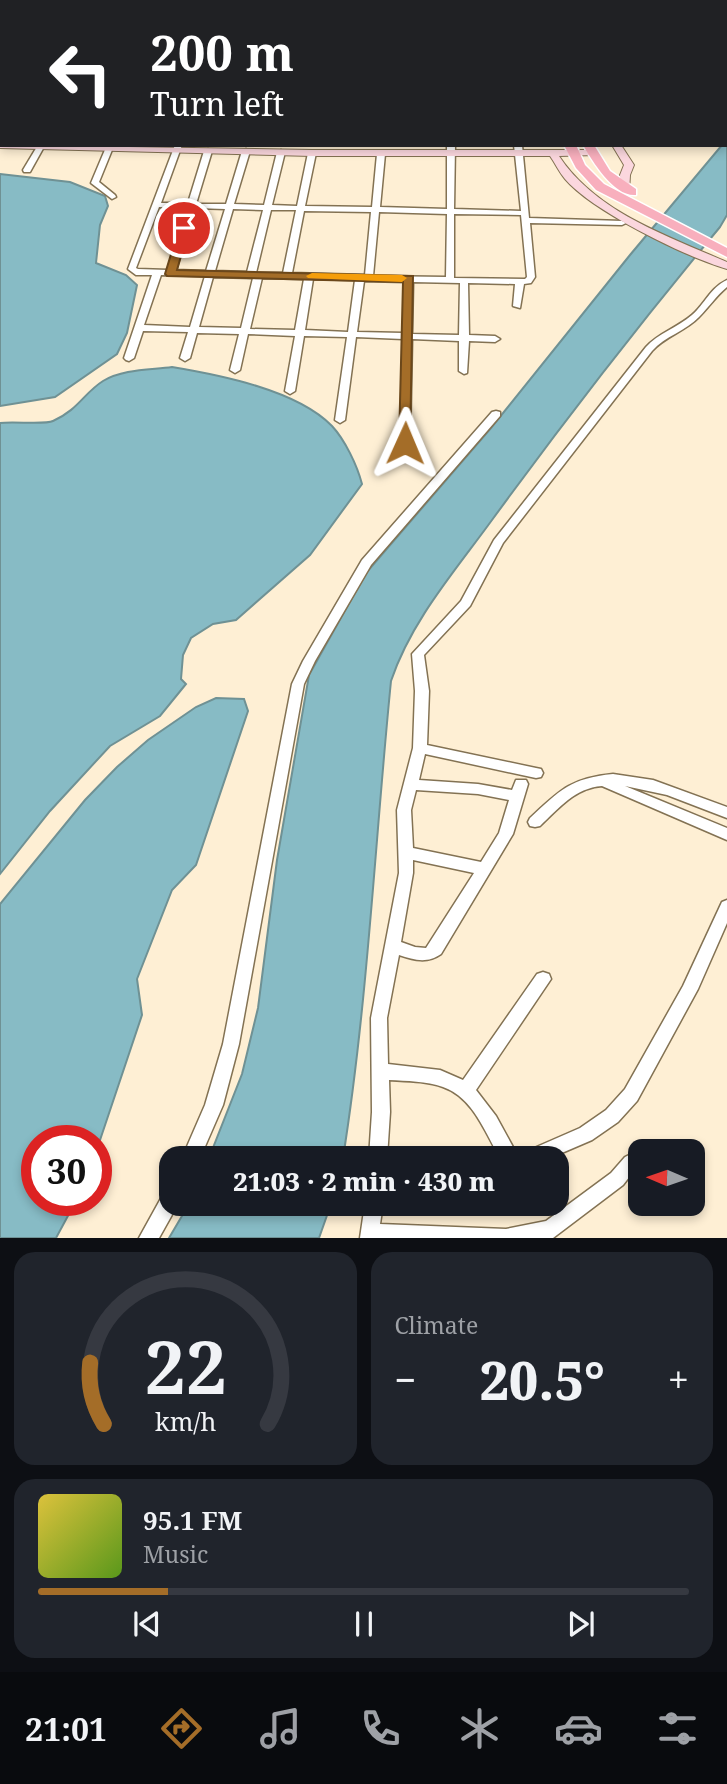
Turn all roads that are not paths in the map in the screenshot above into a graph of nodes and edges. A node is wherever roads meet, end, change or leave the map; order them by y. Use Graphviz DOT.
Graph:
graph roads {
  1 [pos="41,147"];
  2 [pos="111,147"];
  3 [pos="144,147"];
  4 [pos="617,147"];
  5 [pos="178,148"];
  6 [pos="451,149"];
  7 [pos="572,149"];
  8 [pos="590,149"];
  9 [pos="519,150"];
  10 [pos="208,151"];
  11 [pos="246,151"];
  12 [pos="281,152"];
  13 [pos="312,153"];
  14 [pos="381,154"];
  15 [pos="554,155"];
  16 [pos="27,170"];
  17 [pos="626,190"];
  18 [pos="112,197"];
  19 [pos="156,205"];
  20 [pos="190,206"];
  21 [pos="230,206"];
  22 [pos="267,207"];
  23 [pos="302,208"];
  24 [pos="376,210"];
  25 [pos="450,212"];
  26 [pos="525,217"];
  27 [pos="622,223"];
  28 [pos="726,248"];
  29 [pos="727,266"];
  30 [pos="157,273"];
  31 [pos="171,274"];
  32 [pos="209,274"];
  33 [pos="254,275"];
  34 [pos="287,276"];
  35 [pos="309,276"];
  36 [pos="364,277"];
  37 [pos="409,278"];
  38 [pos="450,280"];
  39 [pos="464,280"];
  40 [pos="520,282"];
  41 [pos="727,283"];
  42 [pos="517,306"];
  43 [pos="139,328"];
  44 [pos="192,330"];
  45 [pos="243,331"];
  46 [pos="300,333"];
  47 [pos="354,335"];
  48 [pos="407,336"];
  49 [pos="462,338"];
  50 [pos="495,339"];
  51 [pos="129,358"];
  52 [pos="185,358"];
  53 [pos="235,370"];
  54 [pos="464,371"];
  55 [pos="290,391"];
  56 [pos="496,414"];
  57 [pos="340,420"];
  58 [pos="405,443"];
  59 [pos="420,748"];
  60 [pos="536,773"];
  61 [pos="601,781"];
  62 [pos="411,785"];
  63 [pos="727,813"];
  64 [pos="535,822"];
  65 [pos="727,834"];
  66 [pos="407,853"];
  67 [pos="484,869"];
  68 [pos="727,906"];
  69 [pos="393,946"];
  70 [pos="543,979"];
  71 [pos="379,1071"];
  72 [pos="466,1090"];
  73 [pos="196,1146"];
  74 [pos="378,1146"];
  75 [pos="503,1146"];
  76 [pos="558,1146"];
  77 [pos="628,1166"];
  78 [pos="161,1216"];
  79 [pos="372,1216"];
  80 [pos="369,1235"];
  81 [pos="148,1238"];
  82 [pos="506,1238"];
  1 -- 16 [label="street"];
  2 -- 18 [label="street"];
  3 -- 5 [label="street"];
  4 -- 17 [label="street"];
  5 -- 10 [label="street"];
  5 -- 19 [label="street"];
  6 -- 9 [label="street"];
  6 -- 14 [label="street"];
  6 -- 25 [label="street"];
  7 -- 8 [label="street"];
  7 -- 15 [label="street"];
  7 -- 28 [label="main road"];
  8 -- 17 [label="main road"];
  9 -- 15 [label="street"];
  9 -- 26 [label="street"];
  10 -- 11 [label="street"];
  10 -- 20 [label="street"];
  11 -- 12 [label="street"];
  11 -- 21 [label="street"];
  12 -- 13 [label="street"];
  12 -- 22 [label="street"];
  13 -- 14 [label="street"];
  13 -- 23 [label="street"];
  14 -- 24 [label="street"];
  15 -- 29 [label="street"];
  17 -- 28 [label="main road"];
  19 -- 20 [label="street"];
  19 -- 30 [label="street"];
  20 -- 21 [label="street"];
  20 -- 31 [label="street"];
  21 -- 22 [label="street"];
  21 -- 32 [label="street"];
  22 -- 23 [label="street"];
  22 -- 33 [label="street"];
  23 -- 24 [label="street"];
  23 -- 34 [label="street"];
  24 -- 25 [label="street"];
  24 -- 36 [label="street"];
  25 -- 26 [label="street"];
  25 -- 38 [label="street"];
  26 -- 27 [label="street"];
  26 -- 40 [label="street"];
  30 -- 31 [label="street"];
  30 -- 43 [label="street"];
  31 -- 32 [label="street"];
  32 -- 33 [label="street"];
  32 -- 44 [label="street"];
  33 -- 34 [label="street"];
  33 -- 45 [label="street"];
  34 -- 35 [label="street"];
  35 -- 36 [label="street"];
  35 -- 46 [label="street"];
  36 -- 37 [label="street"];
  36 -- 47 [label="street"];
  37 -- 38 [label="street"];
  37 -- 48 [label="street"];
  38 -- 39 [label="street"];
  39 -- 40 [label="street"];
  39 -- 49 [label="street"];
  40 -- 42 [label="street"];
  41 -- 59 [label="street"];
  43 -- 44 [label="street"];
  43 -- 51 [label="street"];
  44 -- 45 [label="street"];
  44 -- 52 [label="street"];
  45 -- 46 [label="street"];
  45 -- 53 [label="street"];
  46 -- 47 [label="street"];
  46 -- 55 [label="street"];
  47 -- 48 [label="street"];
  47 -- 57 [label="street"];
  48 -- 49 [label="street"];
  48 -- 58 [label="street"];
  49 -- 50 [label="street"];
  49 -- 54 [label="street"];
  56 -- 73 [label="street"];
  59 -- 60 [label="street"];
  59 -- 62 [label="street"];
  61 -- 63 [label="street"];
  61 -- 64 [label="street"];
  61 -- 65 [label="street"];
  62 -- 66 [label="street"];
  62 -- 67 [label="street"];
  66 -- 67 [label="street"];
  66 -- 69 [label="street"];
  67 -- 69 [label="street"];
  68 -- 76 [label="street"];
  69 -- 71 [label="street"];
  70 -- 72 [label="street"];
  71 -- 72 [label="street"];
  71 -- 74 [label="street"];
  72 -- 75 [label="street"];
  77 -- 82 [label="street"];
  78 -- 81 [label="street"];
  79 -- 80 [label="street"];
  80 -- 82 [label="street"];
}
